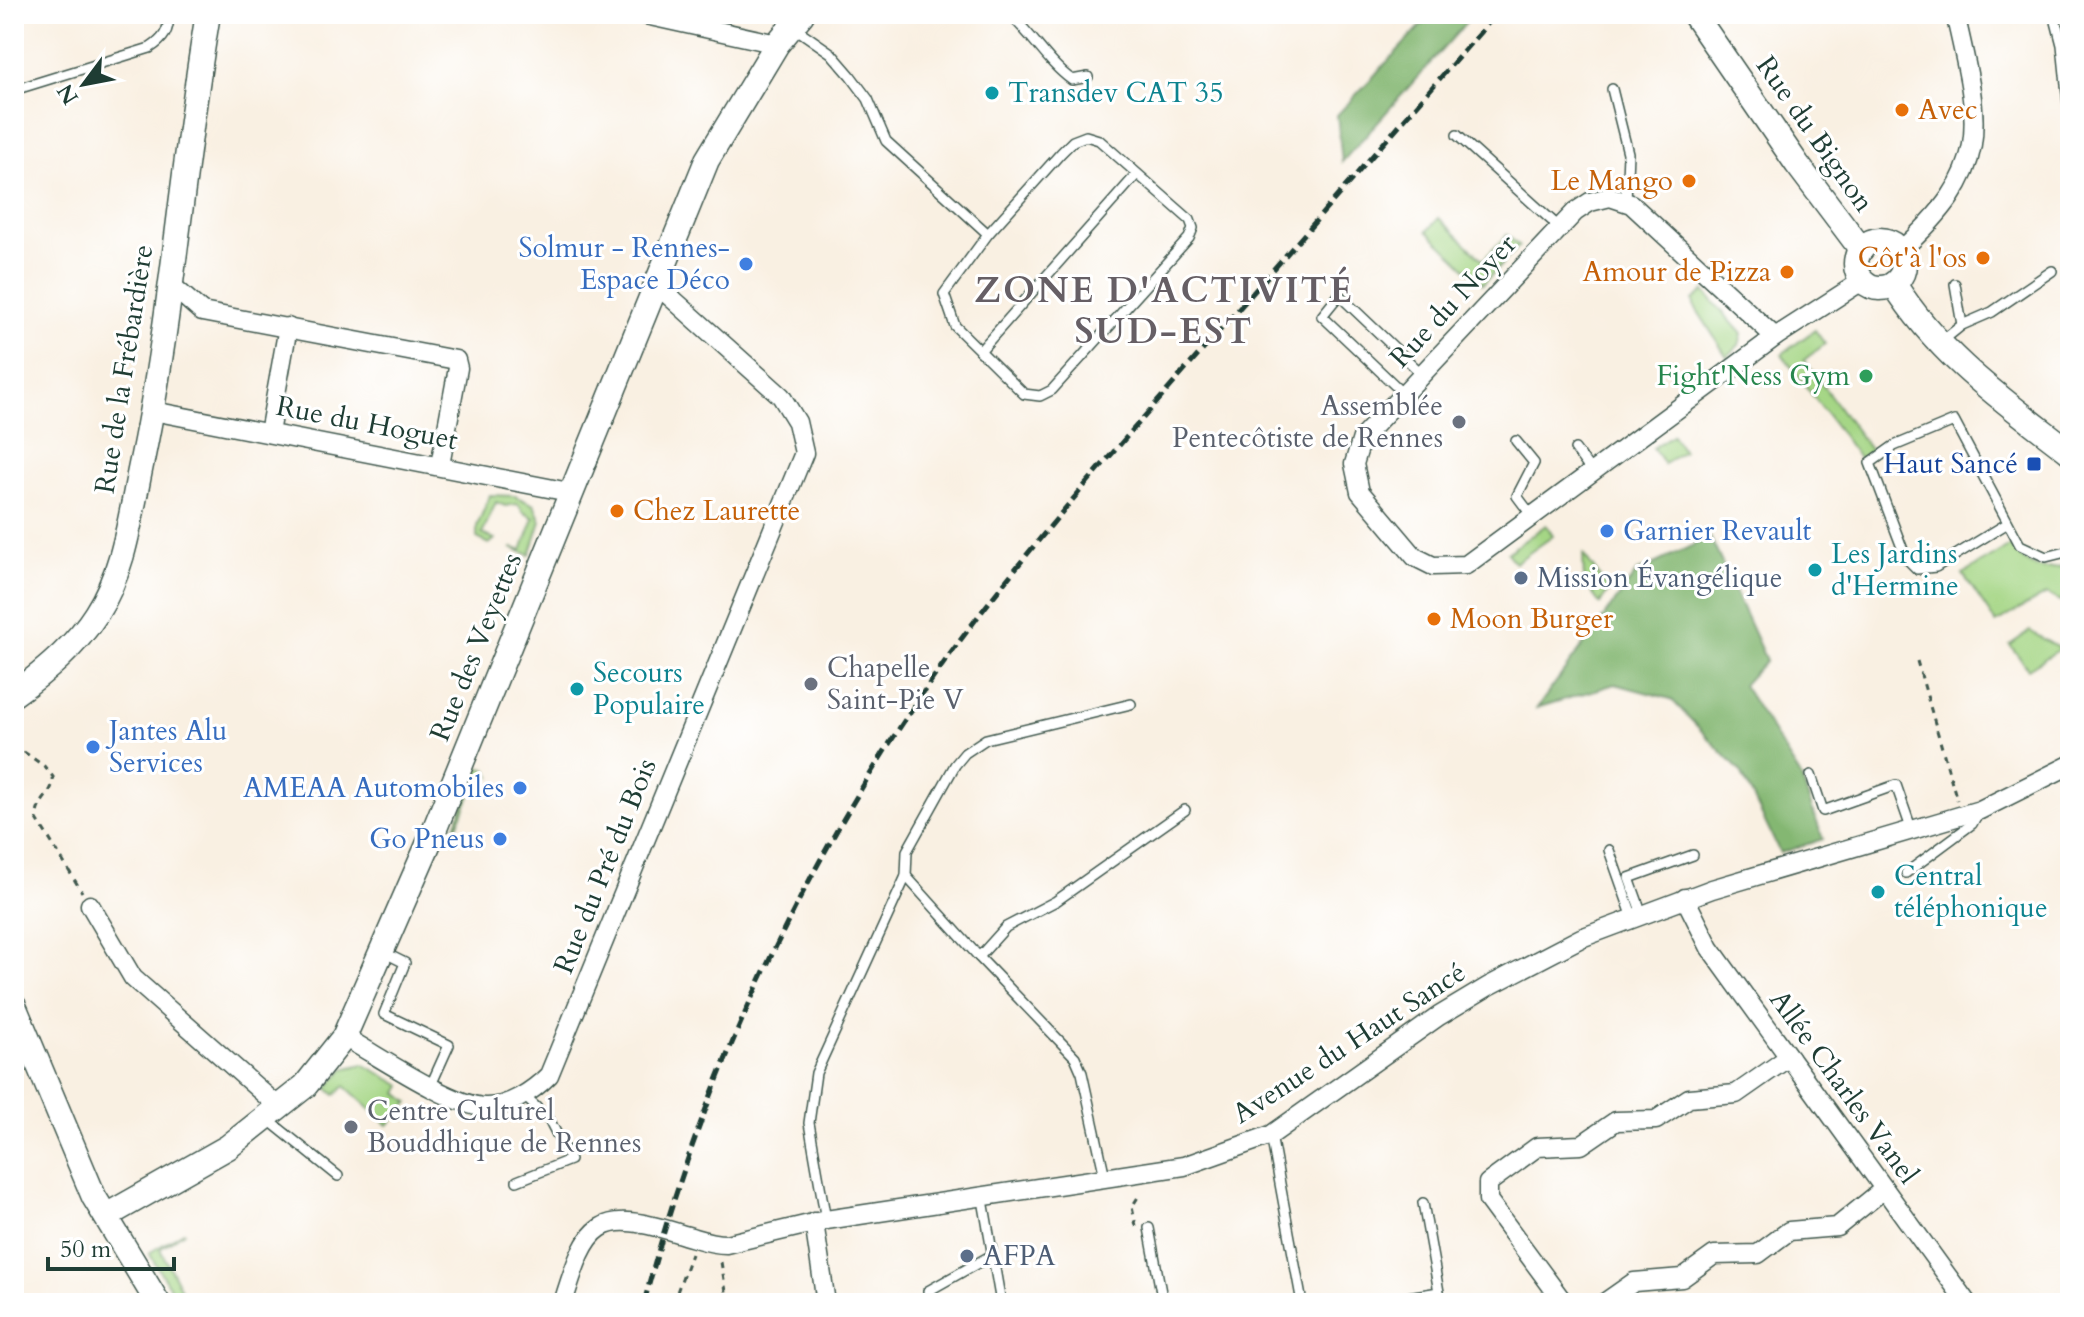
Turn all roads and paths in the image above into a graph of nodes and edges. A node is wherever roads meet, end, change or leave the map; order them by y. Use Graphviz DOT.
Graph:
graph roads {
  1 [pos="169,14"];
  2 [pos="208,14"];
  3 [pos="641,14"];
  4 [pos="1009,14"];
  5 [pos="1694,14"];
  6 [pos="1955,14"];
  7 [pos="2054,14"];
  8 [pos="790,28"];
  9 [pos="1088,77"];
  10 [pos="1612,89"];
  11 [pos="14,90"];
  12 [pos="2068,104"];
  13 [pos="1457,135"];
  14 [pos="1137,174"];
  15 [pos="1626,202"];
  16 [pos="1560,228"];
  17 [pos="988,234"];
  18 [pos="1861,249"];
  19 [pos="1900,251"];
  20 [pos="2052,271"];
  21 [pos="1862,281"];
  22 [pos="169,283"];
  23 [pos="1894,284"];
  24 [pos="1955,284"];
  25 [pos="657,285"];
  26 [pos="1962,325"];
  27 [pos="288,327"];
  28 [pos="1775,337"];
  29 [pos="1938,344"];
  30 [pos="980,351"];
  31 [pos="1423,375"];
  32 [pos="1994,393"];
  33 [pos="1404,395"];
  34 [pos="153,411"];
  35 [pos="2070,431"];
  36 [pos="269,433"];
  37 [pos="1516,441"];
  38 [pos="1575,449"];
  39 [pos="2070,452"];
  40 [pos="440,465"];
  41 [pos="1592,472"];
  42 [pos="569,492"];
  43 [pos="1532,516"];
  44 [pos="2008,523"];
  45 [pos="2070,551"];
  46 [pos="1917,661"];
  47 [pos="14,694"];
  48 [pos="1131,704"];
  49 [pos="14,745"];
  50 [pos="2070,765"];
  51 [pos="1811,775"];
  52 [pos="1185,810"];
  53 [pos="1980,810"];
  54 [pos="1961,815"];
  55 [pos="1911,828"];
  56 [pos="1609,850"];
  57 [pos="1693,855"];
  58 [pos="1906,873"];
  59 [pos="906,876"];
  60 [pos="1685,898"];
  61 [pos="90,905"];
  62 [pos="1638,916"];
  63 [pos="383,952"];
  64 [pos="979,957"];
  65 [pos="14,1006"];
  66 [pos="344,1037"];
  67 [pos="1789,1057"];
  68 [pos="431,1085"];
  69 [pos="524,1096"];
  70 [pos="272,1112"];
  71 [pos="1271,1135"];
  72 [pos="338,1176"];
  73 [pos="1105,1177"];
  74 [pos="517,1181"];
  75 [pos="1884,1189"];
  76 [pos="982,1194"];
  77 [pos="1138,1197"];
  78 [pos="1423,1203"];
  79 [pos="106,1216"];
  80 [pos="820,1221"];
  81 [pos="1149,1230"];
  82 [pos="696,1239"];
  83 [pos="992,1255"];
  84 [pos="722,1264"];
  85 [pos="1439,1292"];
  86 [pos="158,1303"];
  87 [pos="563,1303"];
  88 [pos="673,1303"];
  89 [pos="728,1303"];
  90 [pos="826,1303"];
  91 [pos="930,1303"];
  92 [pos="1001,1303"];
  93 [pos="1163,1303"];
  94 [pos="1302,1303"];
  95 [pos="1371,1303"];
  96 [pos="1441,1303"];
  97 [pos="1564,1303"];
  98 [pos="1604,1303"];
  99 [pos="1967,1303"];
  1 -- 11 [label="lane"];
  2 -- 22 [label="street, Rue de la Frébardière"];
  3 -- 8 [label="street"];
  4 -- 9 [label="lane"];
  5 -- 18 [label="street, Rue du Bignon"];
  6 -- 19 [label="street"];
  7 -- 12 [label="lane"];
  8 -- 17 [label="lane"];
  8 -- 25 [label="street, Rue des Veyettes"];
  10 -- 15 [label="lane"];
  13 -- 16 [label="lane"];
  14 -- 17 [label="lane"];
  14 -- 30 [label="lane"];
  14 -- 30 [label="lane"];
  15 -- 16 [label="street, Rue du Noyer"];
  15 -- 28 [label="street"];
  16 -- 31 [label="street, Rue du Noyer"];
  17 -- 30 [label="lane"];
  18 -- 19 [label="street, Rue du Bignon"];
  18 -- 21 [label="street, Rue du Bignon"];
  19 -- 23 [label="street"];
  20 -- 26 [label="lane"];
  21 -- 23 [label="street"];
  21 -- 28 [label="street, Rue du Noyer"];
  22 -- 27 [label="street"];
  22 -- 34 [label="street, Rue de la Frébardière"];
  23 -- 29 [label="street"];
  24 -- 26 [label="lane"];
  25 -- 42 [label="street, Rue des Veyettes"];
  25 -- 69 [label="street, Rue du Pré du Bois"];
  26 -- 29 [label="lane"];
  27 -- 36 [label="street"];
  27 -- 40 [label="street"];
  28 -- 41 [label="street, Rue du Noyer"];
  29 -- 32 [label="street"];
  31 -- 33 [label="street, Rue du Noyer"];
  31 -- 33 [label="lane"];
  32 -- 35 [label="street"];
  32 -- 39 [label="street"];
  33 -- 43 [label="street, Rue du Noyer"];
  34 -- 36 [label="street, Rue du Hoguet"];
  34 -- 47 [label="street, Rue de la Frébardière"];
  36 -- 40 [label="street, Rue du Hoguet"];
  37 -- 43 [label="lane"];
  38 -- 41 [label="lane"];
  40 -- 42 [label="street, Rue du Hoguet"];
  41 -- 43 [label="street, Rue du Noyer"];
  42 -- 63 [label="street, Rue des Veyettes"];
  44 -- 44 [label="lane"];
  44 -- 45 [label="lane"];
  46 -- 54 [label="path"];
  48 -- 59 [label="lane"];
  49 -- 61 [label="path"];
  50 -- 53 [label="street, Avenue du Haut Sancé"];
  51 -- 55 [label="lane"];
  52 -- 64 [label="lane"];
  53 -- 54 [label="street, Avenue du Haut Sancé"];
  53 -- 58 [label="lane"];
  54 -- 55 [label="street, Avenue du Haut Sancé"];
  55 -- 60 [label="street, Avenue du Haut Sancé"];
  56 -- 62 [label="lane"];
  57 -- 62 [label="lane"];
  59 -- 64 [label="lane"];
  59 -- 80 [label="lane"];
  60 -- 62 [label="street, Avenue du Haut Sancé"];
  60 -- 67 [label="street, Allée Charles Vanel"];
  61 -- 70 [label="street"];
  62 -- 71 [label="street, Avenue du Haut Sancé"];
  63 -- 66 [label="street, Rue des Veyettes"];
  63 -- 68 [label="lane"];
  64 -- 73 [label="lane"];
  65 -- 79 [label="street"];
  66 -- 68 [label="street, Rue du Pré du Bois"];
  66 -- 70 [label="street, Rue des Veyettes"];
  67 -- 75 [label="street, Allée Charles Vanel"];
  67 -- 97 [label="street"];
  68 -- 69 [label="street, Rue du Pré du Bois"];
  69 -- 74 [label="lane"];
  70 -- 72 [label="lane"];
  70 -- 79 [label="street, Rue des Veyettes"];
  71 -- 73 [label="street, Avenue du Haut Sancé"];
  71 -- 94 [label="lane"];
  73 -- 76 [label="street, Avenue du Haut Sancé"];
  75 -- 98 [label="street"];
  75 -- 99 [label="street, Allée Charles Vanel"];
  76 -- 80 [label="street, Avenue du Haut Sancé"];
  76 -- 83 [label="lane"];
  77 -- 81 [label="path"];
  78 -- 85 [label="lane"];
  79 -- 86 [label="street"];
  80 -- 82 [label="street, Avenue du Haut Sancé"];
  80 -- 90 [label="street"];
  81 -- 93 [label="lane"];
  82 -- 87 [label="street, Avenue du Haut Sancé"];
  82 -- 88 [label="path"];
  83 -- 91 [label="lane"];
  83 -- 92 [label="lane"];
  84 -- 89 [label="path"];
  85 -- 95 [label="lane"];
  85 -- 96 [label="lane"];
}
